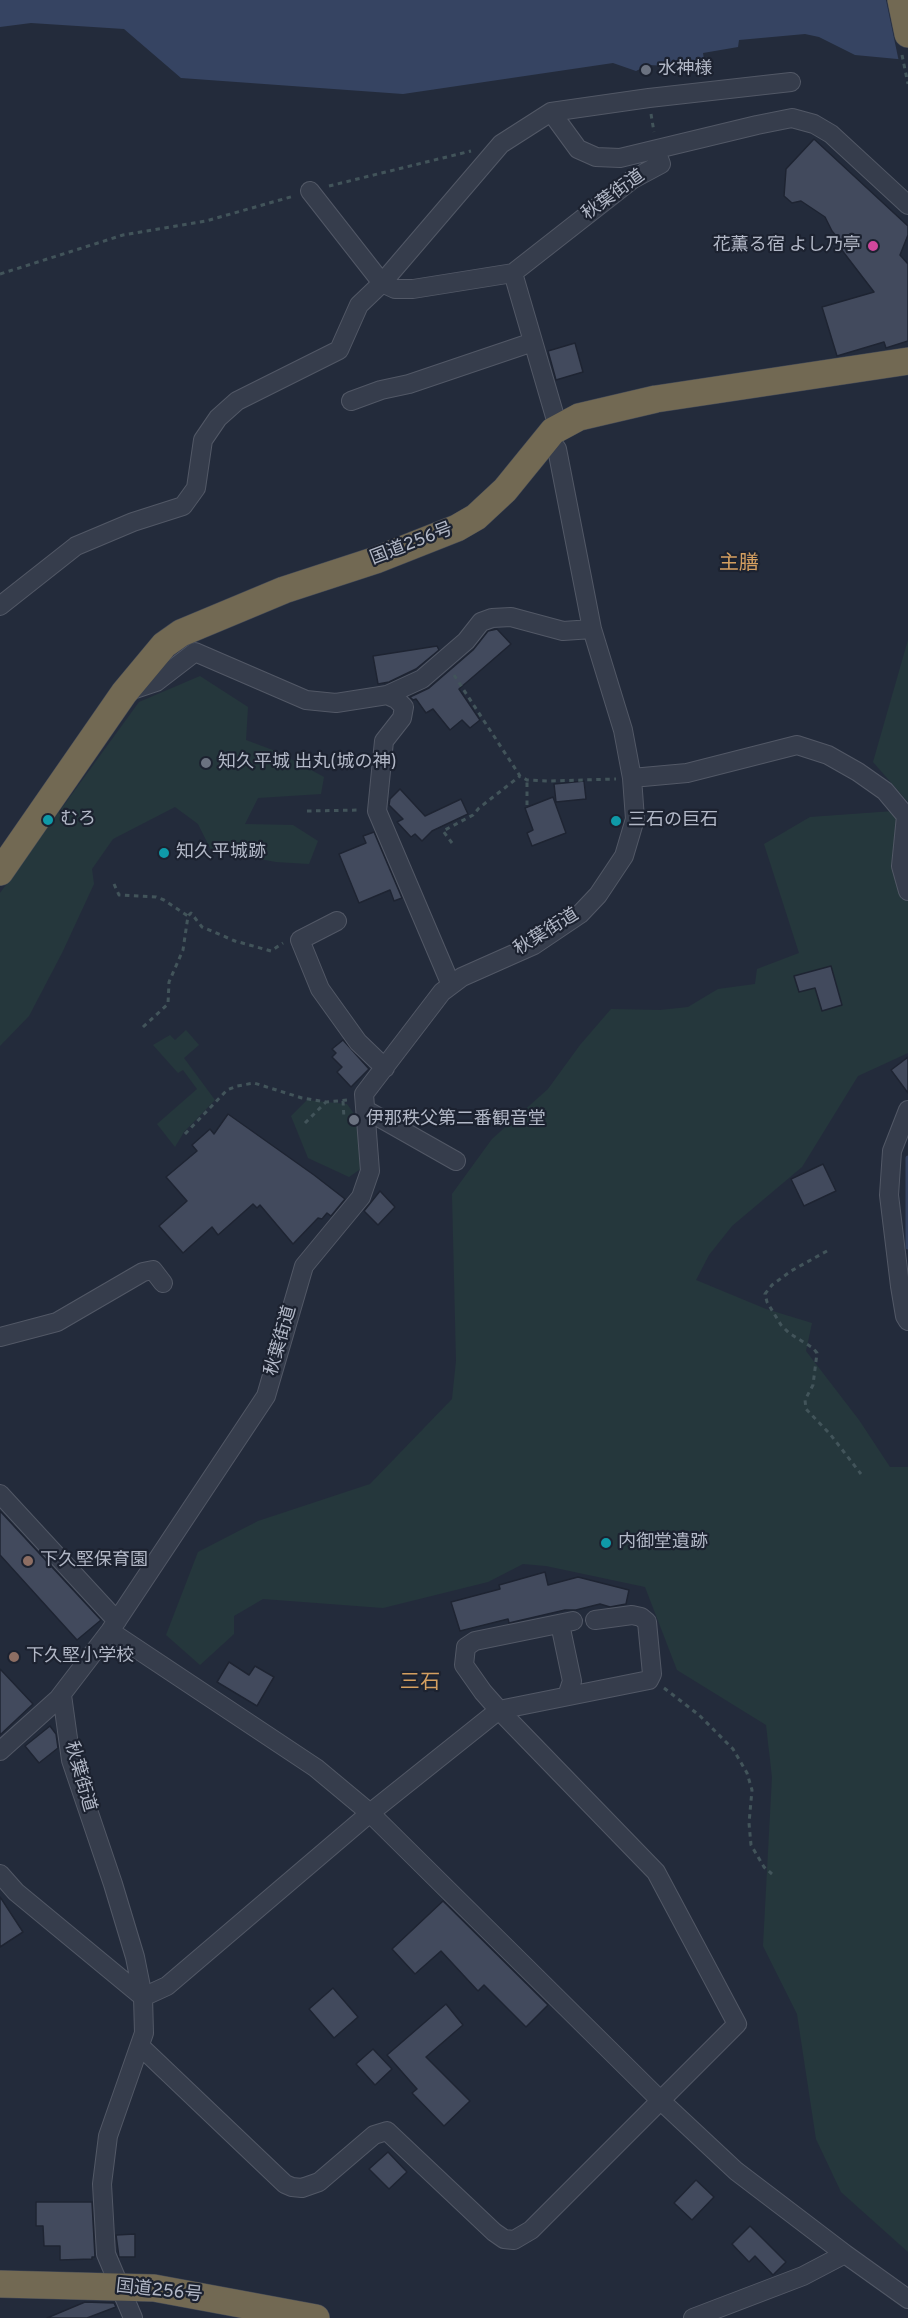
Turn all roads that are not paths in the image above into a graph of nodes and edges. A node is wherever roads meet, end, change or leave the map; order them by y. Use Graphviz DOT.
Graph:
graph roads {
  1 [pos="901,0"];
  2 [pos="908,34"];
  3 [pos="791,82"];
  4 [pos="550,112"];
  5 [pos="656,150"];
  6 [pos="310,191"];
  7 [pos="908,205"];
  8 [pos="513,273"];
  9 [pos="382,284"];
  10 [pos="533,342"];
  11 [pos="908,361"];
  12 [pos="351,401"];
  13 [pos="553,432"];
  14 [pos="0,606"];
  15 [pos="592,629"];
  16 [pos="124,693"];
  17 [pos="387,695"];
  18 [pos="633,778"];
  19 [pos="0,872"];
  20 [pos="908,891"];
  21 [pos="337,921"];
  22 [pos="451,985"];
  23 [pos="385,1068"];
  24 [pos="365,1102"];
  25 [pos="908,1110"];
  26 [pos="456,1161"];
  27 [pos="163,1283"];
  28 [pos="908,1321"];
  29 [pos="0,1337"];
  30 [pos="0,1494"];
  31 [pos="595,1620"];
  32 [pos="114,1626"];
  33 [pos="62,1695"];
  34 [pos="567,1696"];
  35 [pos="499,1710"];
  36 [pos="0,1751"];
  37 [pos="370,1813"];
  38 [pos="0,1874"];
  39 [pos="143,1997"];
  40 [pos="140,2046"];
  41 [pos="660,2100"];
  42 [pos="845,2254"];
  43 [pos="0,2284"];
  44 [pos="120,2286"];
  45 [pos="908,2299"];
  46 [pos="134,2318"];
  47 [pos="316,2318"];
  48 [pos="693,2318"];
  1 -- 2 [label="highway"];
  3 -- 4 [label="street"];
  4 -- 5 [label="street"];
  4 -- 9 [label="street"];
  5 -- 7 [label="street, 秋葉街道"];
  5 -- 8 [label="street, 秋葉街道"];
  6 -- 9 [label="street"];
  8 -- 9 [label="street"];
  8 -- 10 [label="street, 秋葉街道"];
  9 -- 14 [label="street"];
  10 -- 12 [label="street"];
  10 -- 13 [label="street, 秋葉街道"];
  11 -- 13 [label="highway, 国道256号"];
  13 -- 15 [label="street, 秋葉街道"];
  13 -- 16 [label="highway, 国道256号"];
  15 -- 17 [label="street"];
  15 -- 18 [label="street, 秋葉街道"];
  16 -- 17 [label="street"];
  16 -- 19 [label="highway, 国道256号"];
  17 -- 22 [label="street"];
  18 -- 20 [label="street"];
  18 -- 22 [label="street, 秋葉街道"];
  21 -- 23 [label="street"];
  22 -- 23 [label="street, 秋葉街道"];
  23 -- 24 [label="street, 秋葉街道"];
  24 -- 26 [label="street"];
  24 -- 32 [label="street, 秋葉街道"];
  25 -- 28 [label="street"];
  27 -- 29 [label="street"];
  30 -- 32 [label="street"];
  31 -- 34 [label="street"];
  32 -- 33 [label="street, 秋葉街道"];
  32 -- 37 [label="street"];
  33 -- 36 [label="street"];
  33 -- 39 [label="street, 秋葉街道"];
  34 -- 35 [label="street"];
  34 -- 35 [label="street"];
  35 -- 37 [label="street"];
  35 -- 41 [label="street"];
  37 -- 39 [label="street"];
  37 -- 41 [label="street"];
  38 -- 39 [label="street"];
  39 -- 40 [label="street, 秋葉街道"];
  40 -- 41 [label="street"];
  40 -- 44 [label="street, 秋葉街道"];
  41 -- 42 [label="street"];
  42 -- 45 [label="street"];
  42 -- 48 [label="street"];
  43 -- 44 [label="highway, 国道256号"];
  44 -- 46 [label="street, 秋葉街道"];
  44 -- 47 [label="highway, 国道256号"];
}
